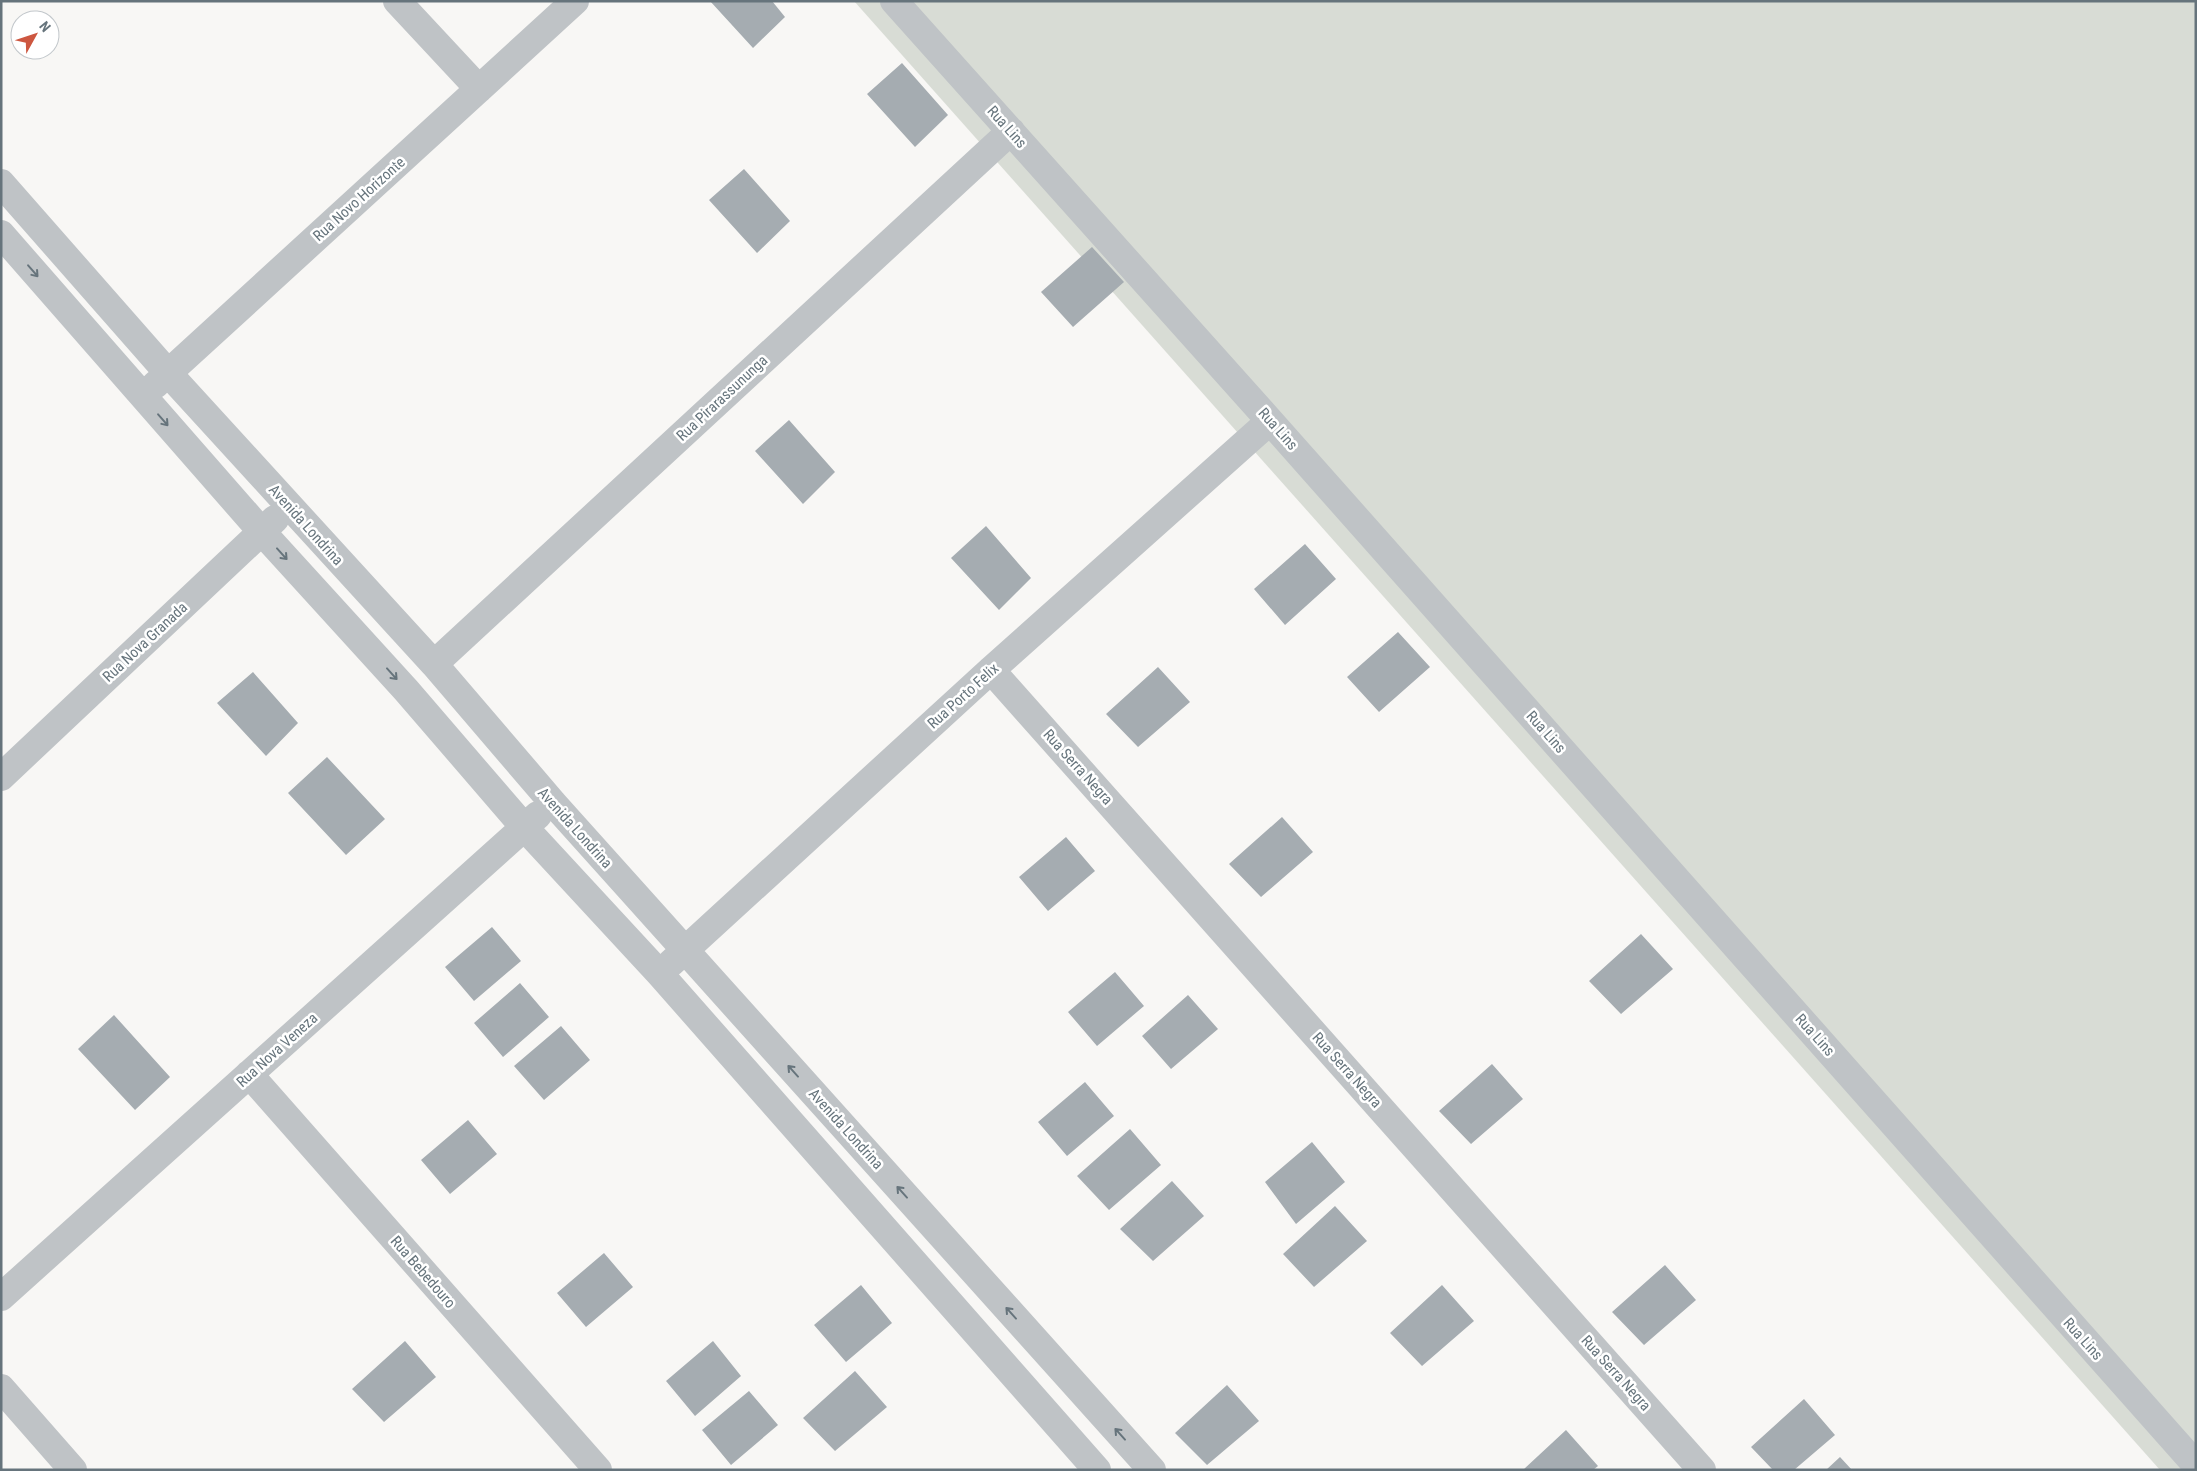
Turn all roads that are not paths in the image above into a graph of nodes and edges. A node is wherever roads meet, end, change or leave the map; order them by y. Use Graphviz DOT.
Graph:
graph roads {
  1 [pos="397,1"];
  2 [pos="574,1"];
  3 [pos="894,1"];
  4 [pos="479,89"];
  5 [pos="1011,131"];
  6 [pos="1,183"];
  7 [pos="1,234"];
  8 [pos="168,373"];
  9 [pos="143,397"];
  10 [pos="1270,421"];
  11 [pos="289,506"];
  12 [pos="262,532"];
  13 [pos="434,664"];
  14 [pos="992,670"];
  15 [pos="1,777"];
  16 [pos="553,803"];
  17 [pos="524,827"];
  18 [pos="684,950"];
  19 [pos="660,974"];
  20 [pos="249,1074"];
  21 [pos="1,1297"];
  22 [pos="1,1388"];
  23 [pos="2196,1465"];
  24 [pos="73,1470"];
  25 [pos="598,1470"];
  26 [pos="1098,1470"];
  27 [pos="1152,1470"];
  28 [pos="1702,1470"];
  1 -- 4 [label="street"];
  2 -- 4 [label="street, Rua Novo Horizonte"];
  3 -- 5 [label="street, Rua Lins"];
  4 -- 8 [label="street, Rua Novo Horizonte"];
  5 -- 10 [label="street, Rua Lins"];
  5 -- 13 [label="street, Rua Pirarassununga"];
  6 -- 8 [label="street, Avenida Londrina"];
  7 -- 9 [label="street, one-way"];
  8 -- 9 [label="street, Rua Novo Horizonte"];
  8 -- 11 [label="street, Avenida Londrina"];
  9 -- 12 [label="street, one-way"];
  10 -- 14 [label="street, Rua Porto Felix"];
  10 -- 23 [label="street, Rua Lins"];
  11 -- 12 [label="street, Rua Nova Granada"];
  11 -- 13 [label="street, Avenida Londrina"];
  12 -- 15 [label="street, Rua Nova Granada"];
  12 -- 17 [label="street, one-way"];
  13 -- 16 [label="street, Avenida Londrina"];
  14 -- 18 [label="street, Rua Porto Felix"];
  14 -- 28 [label="street, Rua Serra Negra"];
  16 -- 17 [label="street, Rua Nova Veneza"];
  16 -- 18 [label="street, Avenida Londrina"];
  17 -- 19 [label="street"];
  17 -- 20 [label="street, Rua Nova Veneza"];
  18 -- 19 [label="street, Rua Porto Felix"];
  27 -- 18 [label="street, Avenida Londrina, one-way"];
  19 -- 26 [label="street"];
  20 -- 21 [label="street, Rua Nova Veneza"];
  20 -- 25 [label="street, Rua Bebedouro"];
  22 -- 24 [label="street"];
}
